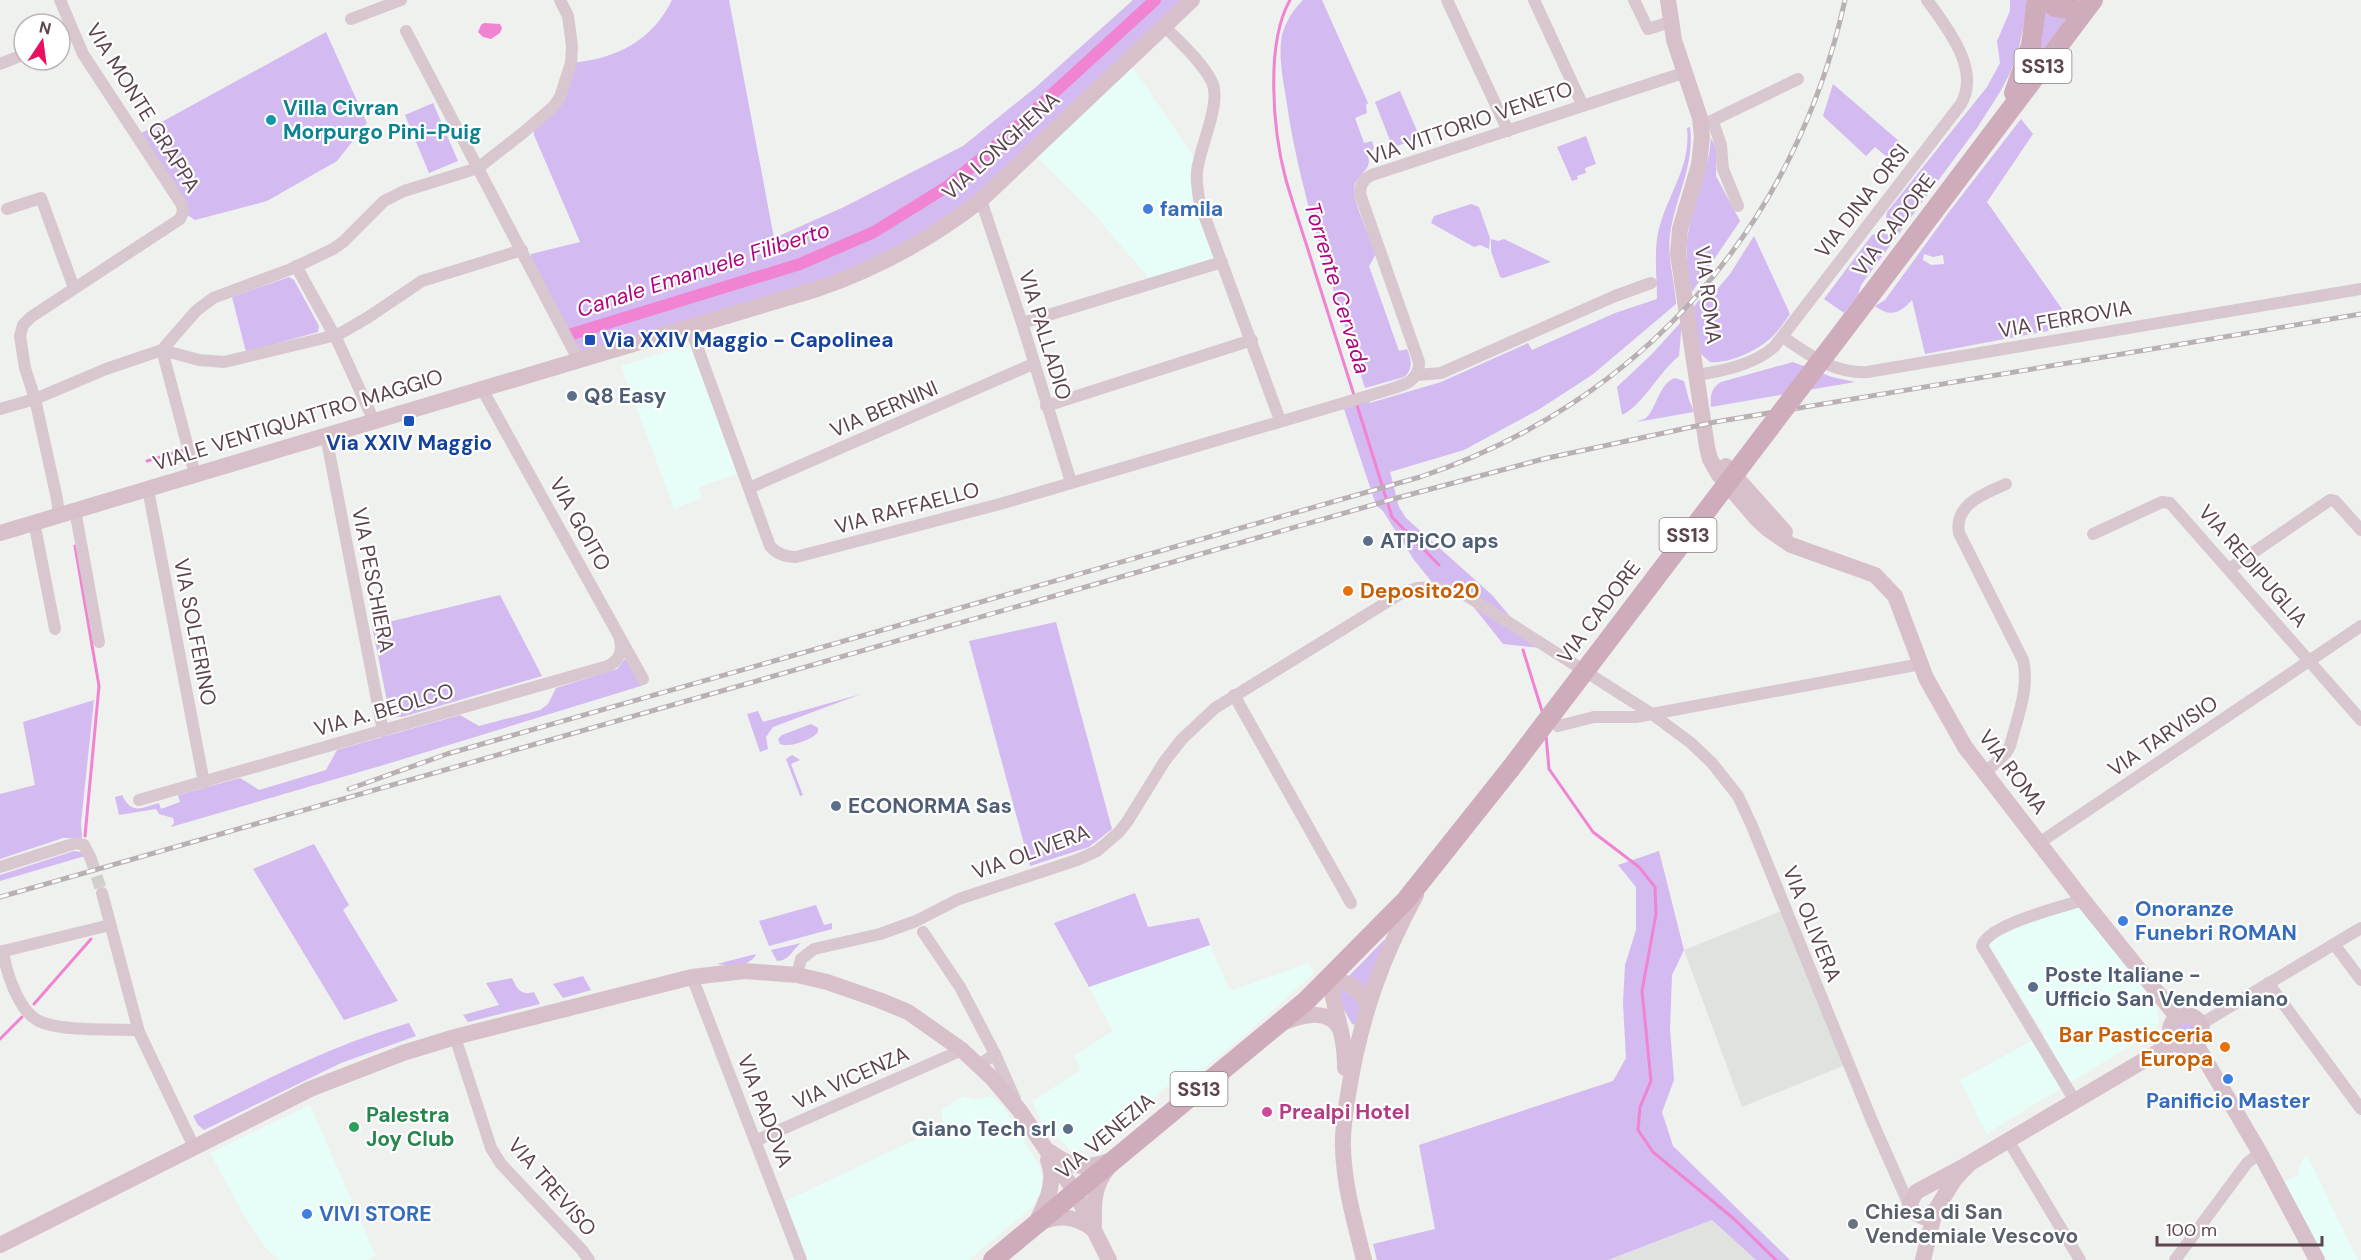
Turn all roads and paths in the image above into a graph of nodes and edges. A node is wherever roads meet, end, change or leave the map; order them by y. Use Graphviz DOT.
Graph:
graph roads {
  1 [pos="60,0"];
  2 [pos="401,0"];
  3 [pos="560,0"];
  4 [pos="1192,0"];
  5 [pos="1448,0"];
  6 [pos="1534,0"];
  7 [pos="1634,0"];
  8 [pos="1668,0"];
  9 [pos="1927,0"];
  10 [pos="2037,0"];
  11 [pos="2047,0"];
  12 [pos="2086,4"];
  13 [pos="351,19"];
  14 [pos="1670,22"];
  15 [pos="1164,26"];
  16 [pos="406,31"];
  17 [pos="1683,73"];
  18 [pos="1798,79"];
  19 [pos="1582,106"];
  20 [pos="2002,120"];
  21 [pos="1707,124"];
  22 [pos="1508,131"];
  23 [pos="478,168"];
  24 [pos="981,200"];
  25 [pos="1738,206"];
  26 [pos="7,209"];
  27 [pos="522,250"];
  28 [pos="1222,262"];
  29 [pos="296,266"];
  30 [pos="1651,284"];
  31 [pos="74,288"];
  32 [pos="2361,289"];
  33 [pos="1022,323"];
  34 [pos="690,327"];
  35 [pos="333,335"];
  36 [pos="1783,337"];
  37 [pos="1252,340"];
  38 [pos="162,350"];
  39 [pos="608,351"];
  40 [pos="578,359"];
  41 [pos="1033,364"];
  42 [pos="1417,375"];
  43 [pos="1696,375"];
  44 [pos="482,389"];
  45 [pos="35,399"];
  46 [pos="1046,406"];
  47 [pos="0,409"];
  48 [pos="1280,420"];
  49 [pos="374,422"];
  50 [pos="326,436"];
  51 [pos="195,474"];
  52 [pos="1071,482"];
  53 [pos="2006,484"];
  54 [pos="749,488"];
  55 [pos="148,489"];
  56 [pos="75,510"];
  57 [pos="58,515"];
  58 [pos="34,522"];
  59 [pos="2361,530"];
  60 [pos="0,532"];
  61 [pos="2093,534"];
  62 [pos="2229,569"];
  63 [pos="2361,626"];
  64 [pos="55,629"];
  65 [pos="620,639"];
  66 [pos="99,642"];
  67 [pos="2310,661"];
  68 [pos="1921,664"];
  69 [pos="644,679"];
  70 [pos="1234,695"];
  71 [pos="1652,714"];
  72 [pos="2361,720"];
  73 [pos="1558,726"];
  74 [pos="383,731"];
  75 [pos="1984,774"];
  76 [pos="204,783"];
  77 [pos="139,800"];
  78 [pos="2039,843"];
  79 [pos="91,860"];
  80 [pos="0,867"];
  81 [pos="1425,877"];
  82 [pos="102,893"];
  83 [pos="2083,900"];
  84 [pos="1351,903"];
  85 [pos="110,925"];
  86 [pos="2361,928"];
  87 [pos="923,932"];
  88 [pos="2334,944"];
  89 [pos="1,952"];
  90 [pos="797,975"];
  91 [pos="692,977"];
  92 [pos="1330,978"];
  93 [pos="2361,980"];
  94 [pos="2268,983"];
  95 [pos="1366,1008"];
  96 [pos="2178,1018"];
  97 [pos="1280,1024"];
  98 [pos="2200,1024"];
  99 [pos="138,1030"];
  100 [pos="455,1037"];
  101 [pos="1344,1038"];
  102 [pos="2175,1042"];
  103 [pos="2196,1044"];
  104 [pos="962,1050"];
  105 [pos="995,1054"];
  106 [pos="979,1065"];
  107 [pos="2075,1101"];
  108 [pos="2361,1108"];
  109 [pos="1020,1112"];
  110 [pos="1345,1114"];
  111 [pos="2008,1140"];
  112 [pos="755,1141"];
  113 [pos="194,1147"];
  114 [pos="1044,1148"];
  115 [pos="2260,1153"];
  116 [pos="1119,1157"];
  117 [pos="1970,1163"];
  118 [pos="1898,1176"];
  119 [pos="1920,1190"];
  120 [pos="1075,1192"];
  121 [pos="1936,1208"];
  122 [pos="1911,1209"];
  123 [pos="1035,1225"];
  124 [pos="1094,1229"];
  125 [pos="0,1245"];
  126 [pos="589,1260"];
  127 [pos="801,1260"];
  128 [pos="993,1260"];
  129 [pos="1109,1260"];
  130 [pos="1364,1260"];
  131 [pos="1922,1260"];
  132 [pos="2080,1260"];
  133 [pos="2175,1260"];
  134 [pos="2317,1260"];
  1 -- 31 [label="street, VIA MONTE GRAPPA"];
  2 -- 13 [label="street"];
  3 -- 23 [label="street"];
  4 -- 15 [label="street, VIA LONGHENA"];
  5 -- 22 [label="street"];
  6 -- 19 [label="street"];
  7 -- 14 [label="street"];
  8 -- 14 [label="street, VIA ROMA"];
  9 -- 36 [label="street, VIA DINA ORSI"];
  10 -- 20 [label="main road, VIA CADORE"];
  11 -- 12 [label="main road, VIA CADORE"];
  12 -- 20 [label="main road, VIA CADORE / SS13"];
  14 -- 17 [label="street, VIA ROMA"];
  15 -- 24 [label="street, VIA LONGHENA"];
  15 -- 28 [label="street"];
  16 -- 23 [label="street"];
  17 -- 19 [label="street, VIA VITTORIO VENETO"];
  17 -- 21 [label="street, VIA ROMA"];
  18 -- 21 [label="street"];
  19 -- 22 [label="street, VIA VITTORIO VENETO"];
  20 -- 81 [label="main road, VIA CADORE / SS13, bridge"];
  21 -- 25 [label="street, VIA ROMA"];
  21 -- 43 [label="street, VIA ROMA"];
  22 -- 42 [label="street, VIA VITTORIO VENETO"];
  23 -- 27 [label="street"];
  23 -- 29 [label="street"];
  24 -- 33 [label="street, VIA PALLADIO"];
  24 -- 34 [label="street, VIA LONGHENA"];
  26 -- 31 [label="street"];
  27 -- 35 [label="street"];
  27 -- 40 [label="street"];
  28 -- 33 [label="street"];
  28 -- 37 [label="street"];
  29 -- 35 [label="street"];
  29 -- 38 [label="street"];
  30 -- 42 [label="street, VIA RAFFAELLO"];
  31 -- 45 [label="street, VIA MONTE GRAPPA"];
  32 -- 36 [label="street, VIA FERROVIA"];
  33 -- 41 [label="street, VIA PALLADIO"];
  34 -- 39 [label="street, VIA LONGHENA"];
  34 -- 54 [label="street, VIA RAFFAELLO"];
  35 -- 38 [label="street"];
  35 -- 49 [label="street"];
  36 -- 43 [label="street, VIA DINA ORSI"];
  37 -- 46 [label="street"];
  37 -- 48 [label="street"];
  38 -- 45 [label="street"];
  38 -- 51 [label="street"];
  39 -- 40 [label="street, VIALE VENTIQUATTRO MAGGIO"];
  40 -- 44 [label="street, VIALE VENTIQUATTRO MAGGIO"];
  41 -- 46 [label="street, VIA PALLADIO"];
  41 -- 54 [label="street, VIA BERNINI"];
  42 -- 48 [label="street, VIA RAFFAELLO"];
  43 -- 68 [label="street, VIA ROMA"];
  44 -- 49 [label="street, VIALE VENTIQUATTRO MAGGIO"];
  44 -- 65 [label="street, VIA GOITO"];
  45 -- 47 [label="street"];
  45 -- 57 [label="street, VIA MONTE GRAPPA"];
  46 -- 52 [label="street, VIA PALLADIO"];
  48 -- 52 [label="street, VIA RAFFAELLO"];
  49 -- 50 [label="street, VIALE VENTIQUATTRO MAGGIO"];
  50 -- 51 [label="street, VIALE VENTIQUATTRO MAGGIO"];
  50 -- 74 [label="street, VIA PESCHIERA"];
  51 -- 55 [label="street, VIALE VENTIQUATTRO MAGGIO"];
  52 -- 54 [label="street, VIA RAFFAELLO"];
  53 -- 75 [label="street"];
  55 -- 56 [label="street, VIALE VENTIQUATTRO MAGGIO"];
  55 -- 76 [label="street, VIA SOLFERINO"];
  56 -- 57 [label="street, VIALE VENTIQUATTRO MAGGIO"];
  56 -- 66 [label="street"];
  57 -- 58 [label="street, VIALE VENTIQUATTRO MAGGIO"];
  58 -- 60 [label="street, VIALE VENTIQUATTRO MAGGIO"];
  58 -- 64 [label="street"];
  59 -- 62 [label="street"];
  61 -- 62 [label="street, VIA REDIPUGLIA"];
  62 -- 67 [label="street, VIA REDIPUGLIA"];
  63 -- 67 [label="street, VIA TARVISIO"];
  65 -- 69 [label="street, VIA GOITO"];
  65 -- 74 [label="street, VIA A. BEOLCO"];
  67 -- 72 [label="street, VIA REDIPUGLIA"];
  67 -- 78 [label="street, VIA TARVISIO"];
  68 -- 71 [label="street"];
  68 -- 75 [label="street, VIA ROMA"];
  70 -- 71 [label="street, VIA OLIVERA"];
  70 -- 84 [label="street"];
  70 -- 90 [label="street, VIA OLIVERA"];
  71 -- 73 [label="street"];
  71 -- 118 [label="street, VIA OLIVERA"];
  74 -- 76 [label="street, VIA A. BEOLCO"];
  75 -- 78 [label="street, VIA ROMA"];
  76 -- 77 [label="street, VIA A. BEOLCO"];
  78 -- 83 [label="street, VIA ROMA"];
  79 -- 80 [label="street"];
  81 -- 92 [label="main road, VIA CADORE / SS13"];
  81 -- 95 [label="street"];
  82 -- 85 [label="street"];
  83 -- 96 [label="street, VIA ROMA"];
  83 -- 107 [label="street"];
  85 -- 89 [label="street"];
  85 -- 99 [label="street"];
  86 -- 88 [label="street"];
  87 -- 105 [label="street"];
  88 -- 93 [label="street"];
  88 -- 94 [label="street"];
  89 -- 99 [label="street"];
  90 -- 91 [label="street"];
  90 -- 104 [label="street"];
  91 -- 100 [label="street"];
  91 -- 112 [label="street, VIA PADOVA"];
  92 -- 95 [label="street"];
  92 -- 97 [label="main road, VIA VENEZIA / SS13"];
  92 -- 101 [label="street"];
  94 -- 98 [label="street"];
  94 -- 108 [label="street"];
  95 -- 110 [label="street"];
  96 -- 98 [label="street"];
  96 -- 102 [label="street"];
  97 -- 101 [label="street"];
  97 -- 116 [label="main road, VIA VENEZIA / SS13"];
  98 -- 103 [label="street"];
  99 -- 113 [label="street"];
  100 -- 113 [label="street"];
  100 -- 126 [label="street, VIA TREVISO"];
  101 -- 110 [label="street"];
  102 -- 103 [label="street"];
  102 -- 107 [label="street"];
  103 -- 115 [label="street"];
  104 -- 106 [label="street"];
  104 -- 112 [label="street, VIA VICENZA"];
  105 -- 106 [label="street"];
  105 -- 109 [label="street"];
  106 -- 109 [label="street"];
  107 -- 111 [label="street"];
  109 -- 114 [label="street"];
  110 -- 130 [label="street"];
  111 -- 117 [label="street"];
  111 -- 132 [label="street"];
  112 -- 127 [label="street, VIA PADOVA"];
  113 -- 125 [label="street"];
  114 -- 116 [label="street"];
  114 -- 120 [label="street"];
  114 -- 123 [label="street"];
  115 -- 133 [label="street"];
  115 -- 134 [label="street"];
  116 -- 120 [label="main road, VIA VENEZIA / SS13"];
  116 -- 124 [label="street"];
  117 -- 119 [label="street"];
  117 -- 121 [label="street"];
  118 -- 119 [label="street"];
  118 -- 122 [label="street, VIA OLIVERA"];
  119 -- 121 [label="street"];
  119 -- 122 [label="street"];
  120 -- 123 [label="main road, VIA VENEZIA / SS13"];
  120 -- 124 [label="street"];
  121 -- 122 [label="street"];
  121 -- 131 [label="street"];
  122 -- 131 [label="street"];
  123 -- 124 [label="street"];
  123 -- 128 [label="main road, VIA VENEZIA / SS13"];
  124 -- 129 [label="street"];
}
